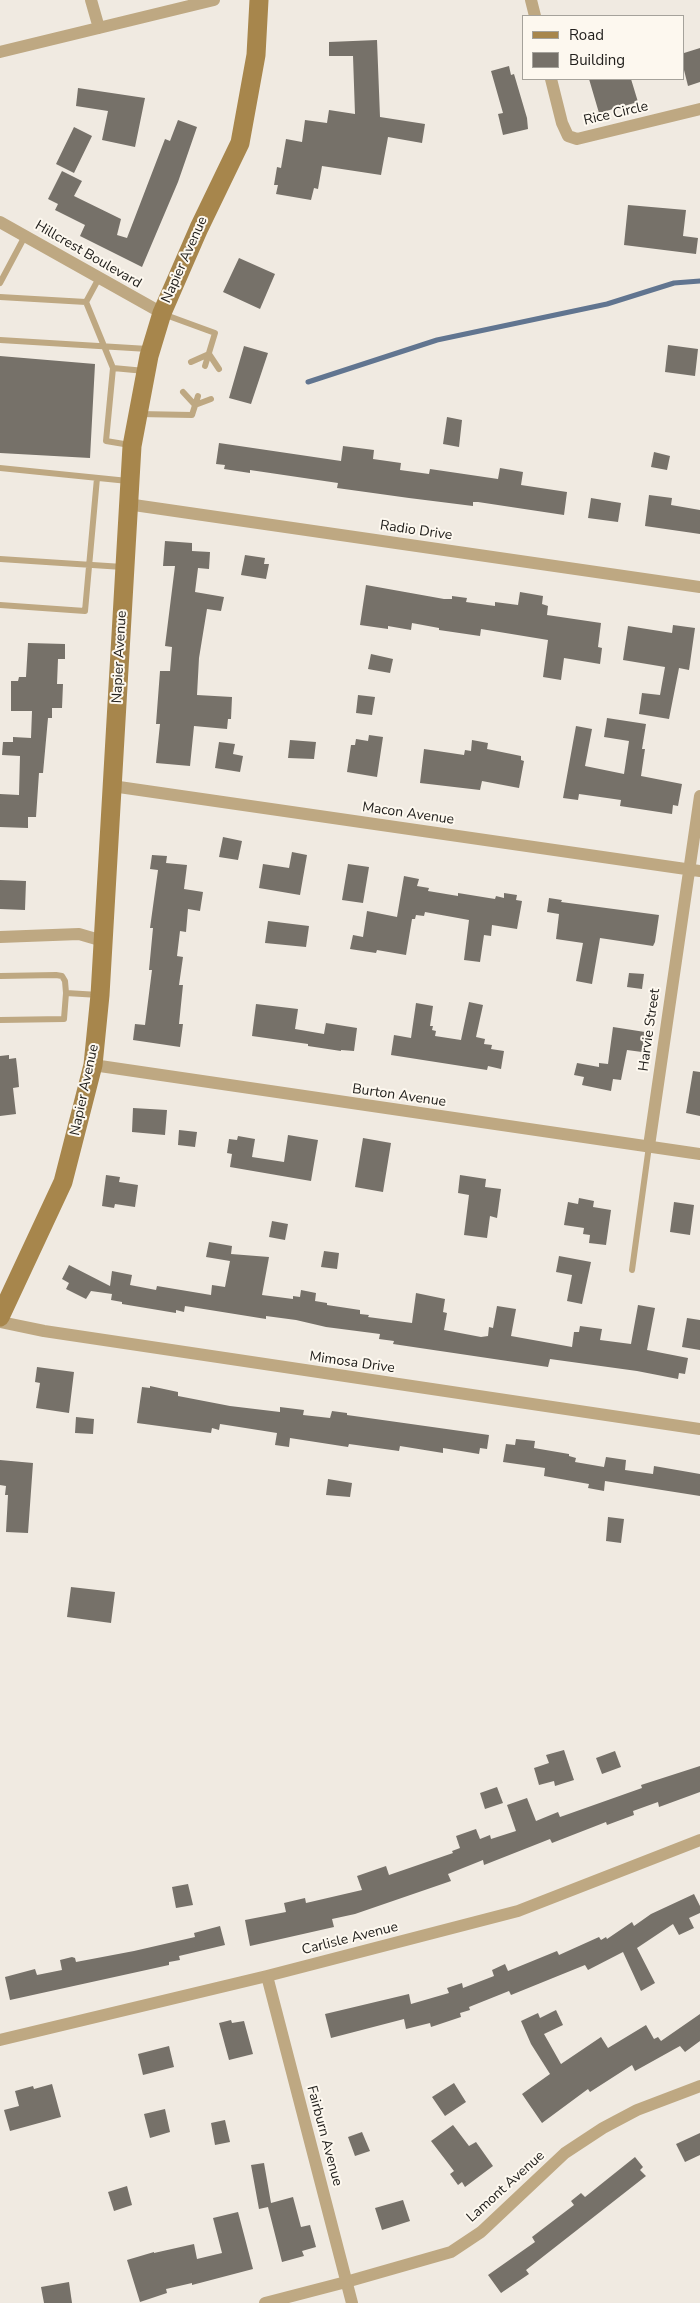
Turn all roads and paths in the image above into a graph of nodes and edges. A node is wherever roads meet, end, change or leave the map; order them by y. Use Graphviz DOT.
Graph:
graph roads {
  1 [pos="92,0"];
  2 [pos="214,0"];
  3 [pos="259,0"];
  4 [pos="531,0"];
  5 [pos="535,15"];
  6 [pos="99,28"];
  7 [pos="0,52"];
  8 [pos="551,80"];
  9 [pos="700,109"];
  10 [pos="0,222"];
  11 [pos="25,236"];
  12 [pos="0,264"];
  13 [pos="7,268"];
  14 [pos="100,278"];
  15 [pos="0,283"];
  16 [pos="0,297"];
  17 [pos="86,302"];
  18 [pos="162,314"];
  19 [pos="0,340"];
  20 [pos="105,346"];
  21 [pos="151,349"];
  22 [pos="209,354"];
  23 [pos="191,362"];
  24 [pos="205,366"];
  25 [pos="113,368"];
  26 [pos="219,369"];
  27 [pos="147,371"];
  28 [pos="183,392"];
  29 [pos="198,396"];
  30 [pos="211,399"];
  31 [pos="195,405"];
  32 [pos="138,414"];
  33 [pos="132,446"];
  34 [pos="0,468"];
  35 [pos="97,478"];
  36 [pos="129,481"];
  37 [pos="127,504"];
  38 [pos="0,559"];
  39 [pos="88,565"];
  40 [pos="124,568"];
  41 [pos="700,587"];
  42 [pos="0,605"];
  43 [pos="112,786"];
  44 [pos="700,796"];
  45 [pos="694,870"];
  46 [pos="0,937"];
  47 [pos="103,941"];
  48 [pos="0,976"];
  49 [pos="66,993"];
  50 [pos="100,995"];
  51 [pos="0,1020"];
  52 [pos="93,1065"];
  53 [pos="649,1146"];
  54 [pos="700,1154"];
  55 [pos="632,1270"];
  56 [pos="0,1317"];
  57 [pos="0,1322"];
  58 [pos="700,1429"];
  59 [pos="700,1840"];
  60 [pos="267,1976"];
  61 [pos="0,2040"];
  62 [pos="700,2086"];
  63 [pos="346,2282"];
  64 [pos="265,2303"];
  65 [pos="352,2303"];
  1 -- 6 [label="street"];
  2 -- 6 [label="street"];
  3 -- 18 [label="street, Napier Avenue"];
  4 -- 5 [label="street"];
  6 -- 7 [label="street"];
  8 -- 9 [label="street, Rice Circle"];
  10 -- 11 [label="street, Hillcrest Boulevard"];
  11 -- 13 [label="lane"];
  11 -- 14 [label="street, Hillcrest Boulevard"];
  12 -- 13 [label="lane"];
  13 -- 15 [label="lane"];
  14 -- 17 [label="lane"];
  14 -- 18 [label="street, Hillcrest Boulevard"];
  16 -- 17 [label="lane"];
  17 -- 20 [label="lane"];
  18 -- 21 [label="street, Napier Avenue"];
  18 -- 22 [label="lane"];
  19 -- 20 [label="lane"];
  20 -- 21 [label="lane"];
  20 -- 25 [label="lane"];
  21 -- 27 [label="street, Napier Avenue"];
  22 -- 23 [label="lane"];
  22 -- 24 [label="lane"];
  22 -- 26 [label="lane"];
  25 -- 27 [label="lane"];
  25 -- 33 [label="lane"];
  27 -- 32 [label="street, Napier Avenue"];
  28 -- 31 [label="lane"];
  29 -- 31 [label="lane"];
  30 -- 31 [label="lane"];
  31 -- 32 [label="lane"];
  32 -- 33 [label="street, Napier Avenue"];
  33 -- 36 [label="street, Napier Avenue"];
  34 -- 35 [label="lane"];
  35 -- 36 [label="lane"];
  35 -- 39 [label="lane"];
  36 -- 37 [label="street, Napier Avenue"];
  37 -- 40 [label="street, Napier Avenue"];
  37 -- 41 [label="street, Radio Drive"];
  38 -- 39 [label="lane"];
  39 -- 40 [label="lane"];
  39 -- 42 [label="lane"];
  40 -- 43 [label="street, Napier Avenue"];
  43 -- 45 [label="street, Macon Avenue"];
  43 -- 47 [label="street, Napier Avenue"];
  44 -- 45 [label="street, Harvie Street"];
  45 -- 53 [label="street, Harvie Street"];
  46 -- 47 [label="street"];
  47 -- 50 [label="street, Napier Avenue"];
  48 -- 49 [label="lane"];
  49 -- 50 [label="lane"];
  49 -- 51 [label="lane"];
  50 -- 52 [label="street, Napier Avenue"];
  52 -- 53 [label="street, Burton Avenue"];
  52 -- 56 [label="street, Napier Avenue"];
  53 -- 54 [label="street, Burton Avenue"];
  53 -- 55 [label="lane, Harvie Street"];
  57 -- 58 [label="street, Mimosa Drive"];
  59 -- 60 [label="street, Carlisle Avenue"];
  60 -- 61 [label="street, Carlisle Avenue"];
  60 -- 63 [label="street, Fairburn Avenue"];
  62 -- 63 [label="street, Lamont Avenue"];
  63 -- 64 [label="street, Lamont Avenue"];
  63 -- 65 [label="street, Fairburn Avenue"];
}
